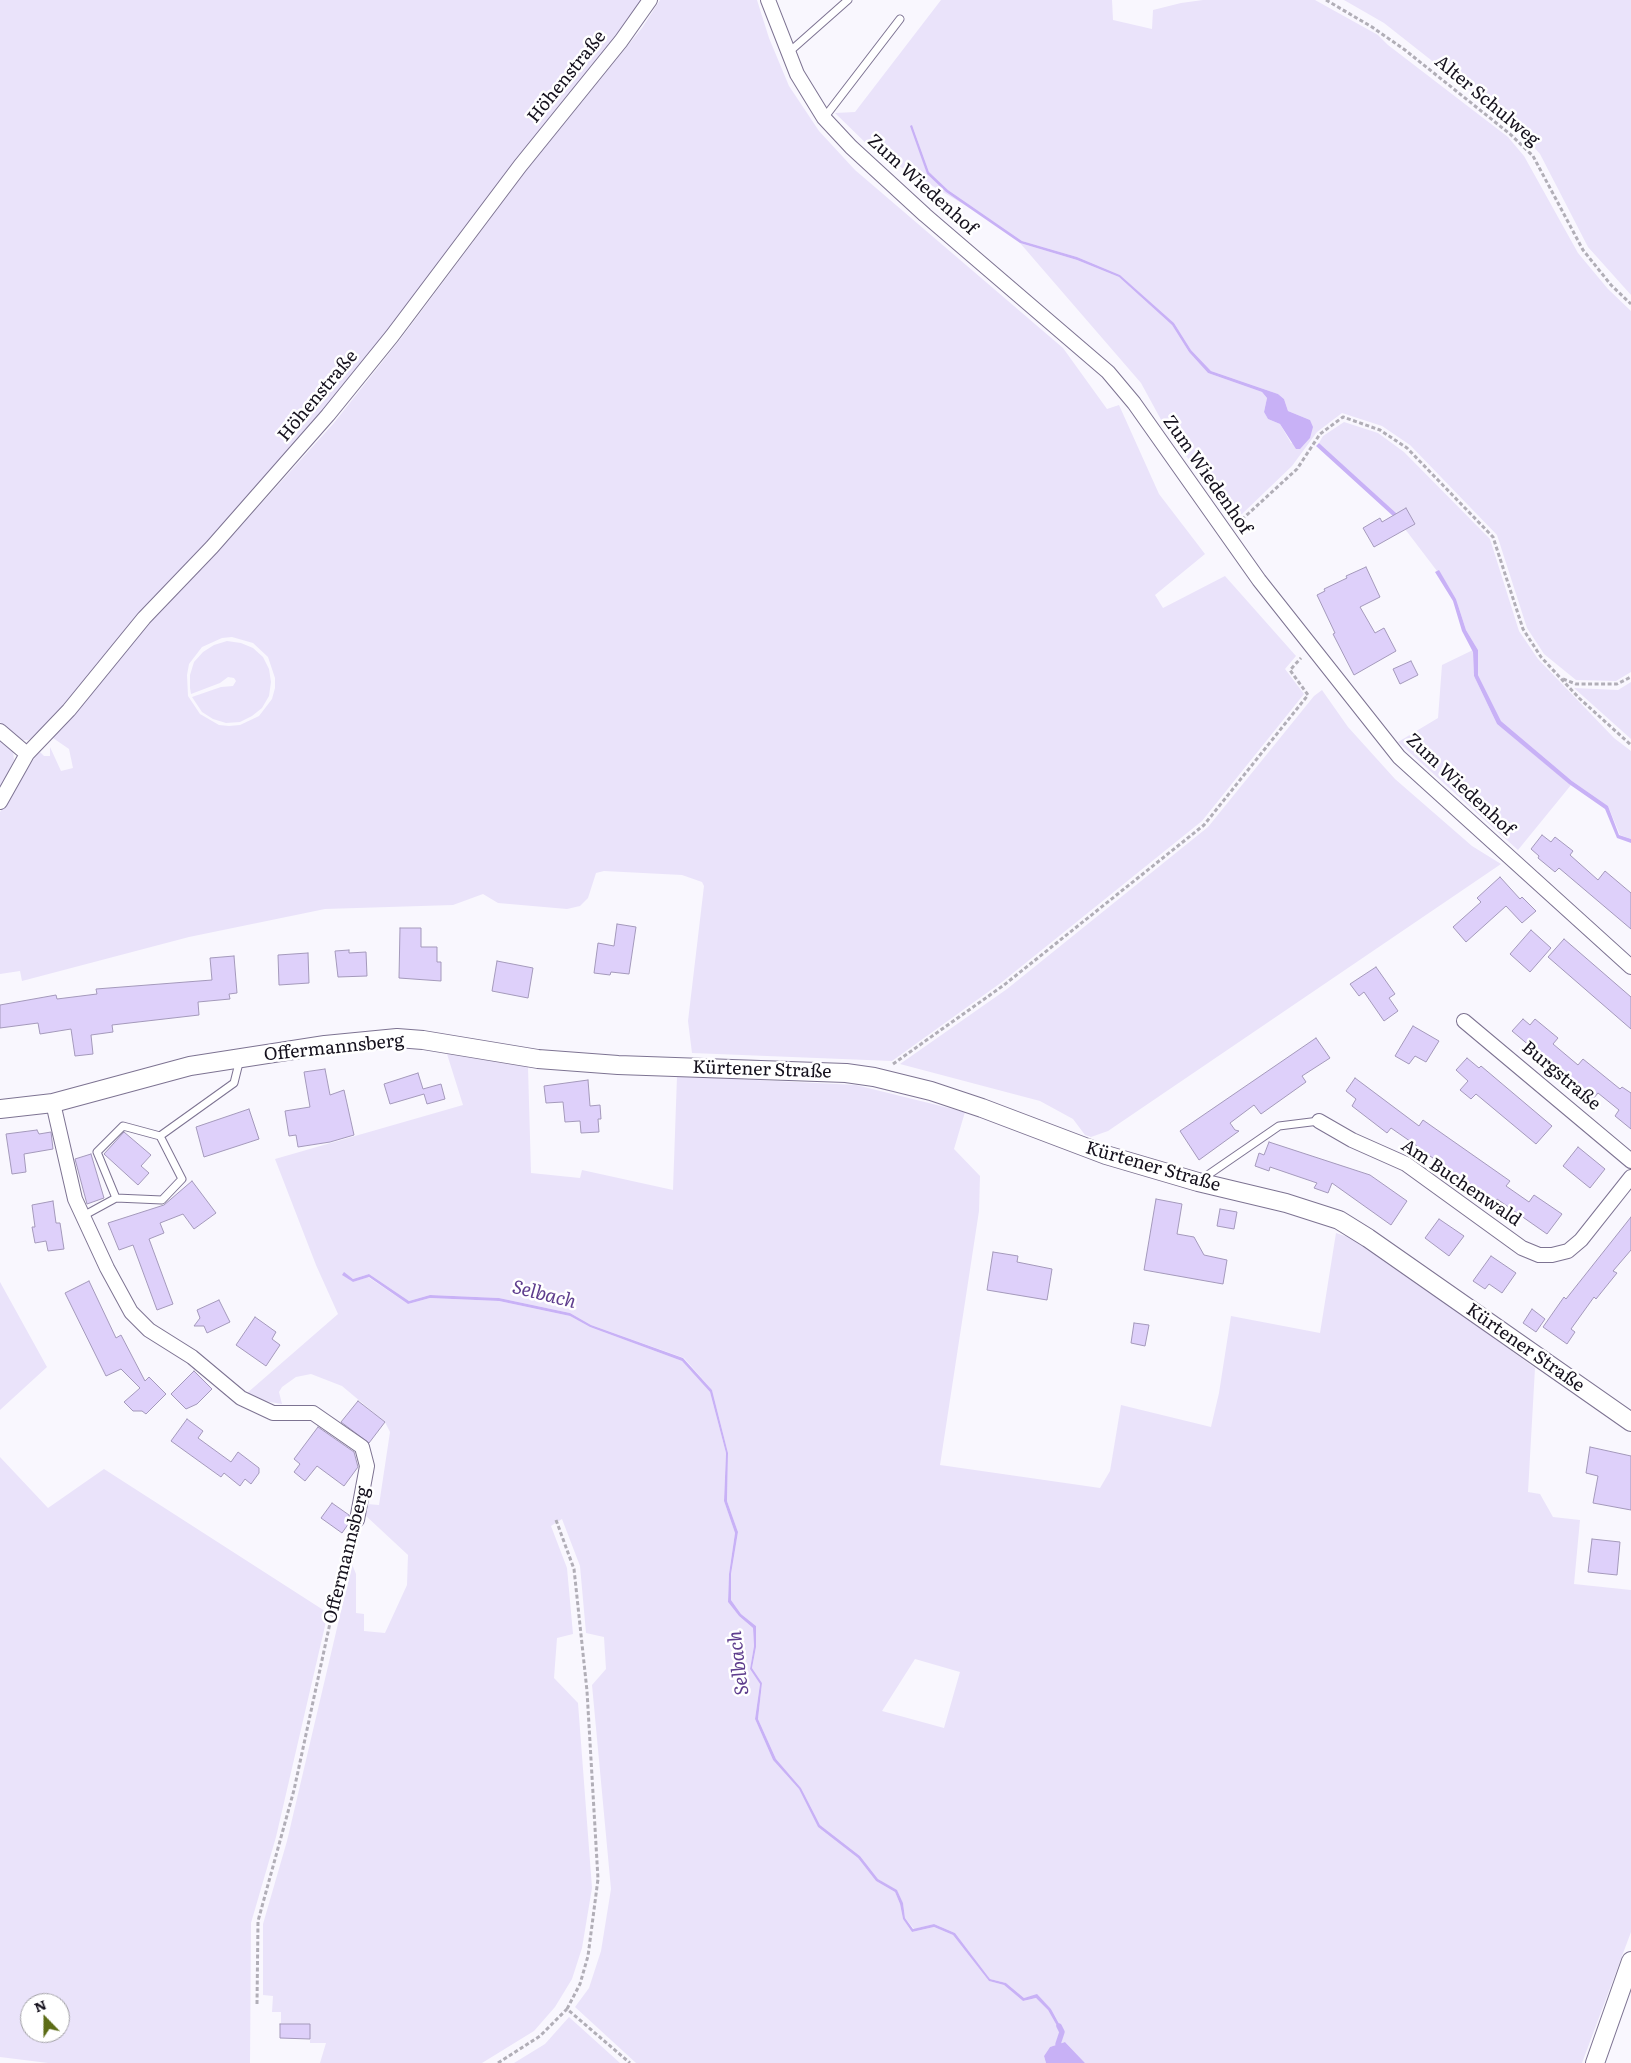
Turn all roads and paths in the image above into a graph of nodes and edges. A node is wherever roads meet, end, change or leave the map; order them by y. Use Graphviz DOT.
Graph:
graph roads {
  1 [pos="650,0"];
  2 [pos="768,0"];
  3 [pos="848,0"];
  4 [pos="1326,0"];
  5 [pos="900,18"];
  6 [pos="787,54"];
  7 [pos="824,118"];
  8 [pos="1631,304"];
  9 [pos="1225,533"];
  10 [pos="1312,647"];
  11 [pos="1631,677"];
  12 [pos="1562,679"];
  13 [pos="0,730"];
  14 [pos="1631,745"];
  15 [pos="27,754"];
  16 [pos="0,802"];
  17 [pos="1631,967"];
  18 [pos="1464,1021"];
  19 [pos="240,1059"];
  20 [pos="618,1065"];
  21 [pos="874,1077"];
  22 [pos="54,1103"];
  23 [pos="0,1109"];
  24 [pos="1320,1121"];
  25 [pos="160,1136"];
  26 [pos="1631,1161"];
  27 [pos="1631,1177"];
  28 [pos="1198,1182"];
  29 [pos="116,1198"];
  30 [pos="83,1216"];
  31 [pos="1631,1422"];
  32 [pos="357,1520"];
  33 [pos="556,1520"];
  34 [pos="1631,1961"];
  35 [pos="257,2004"];
  36 [pos="567,2009"];
  37 [pos="498,2063"];
  38 [pos="630,2063"];
  39 [pos="1594,2063"];
  1 -- 15 [label="street, Höhenstraße"];
  2 -- 6 [label="street, Zum Wiedenhof"];
  3 -- 6 [label="lane"];
  4 -- 8 [label="path, Alter Schulweg"];
  5 -- 7 [label="lane"];
  6 -- 7 [label="street, Zum Wiedenhof"];
  7 -- 9 [label="street, Zum Wiedenhof"];
  9 -- 10 [label="street, Zum Wiedenhof"];
  9 -- 12 [label="path"];
  10 -- 17 [label="street, Zum Wiedenhof"];
  10 -- 21 [label="path"];
  11 -- 12 [label="path"];
  12 -- 14 [label="path"];
  13 -- 15 [label="street"];
  15 -- 16 [label="street, Höhenstraße"];
  18 -- 26 [label="street, Burgstraße"];
  19 -- 20 [label="street, Offermannsberg"];
  19 -- 22 [label="street, Offermannsberg"];
  19 -- 25 [label="lane"];
  20 -- 21 [label="street, Kürtener Straße"];
  21 -- 28 [label="street, Kürtener Straße"];
  22 -- 23 [label="street, Offermannsberg"];
  22 -- 30 [label="street, Offermannsberg"];
  24 -- 27 [label="street, Am Buchenwald"];
  24 -- 28 [label="lane, Am Buchenwald"];
  25 -- 29 [label="lane"];
  25 -- 29 [label="lane"];
  28 -- 31 [label="street, Kürtener Straße"];
  29 -- 30 [label="lane"];
  30 -- 32 [label="street, Offermannsberg"];
  32 -- 35 [label="path, Offermannsberg"];
  33 -- 36 [label="path"];
  34 -- 39 [label="street"];
  36 -- 37 [label="path"];
  36 -- 38 [label="path"];
}
